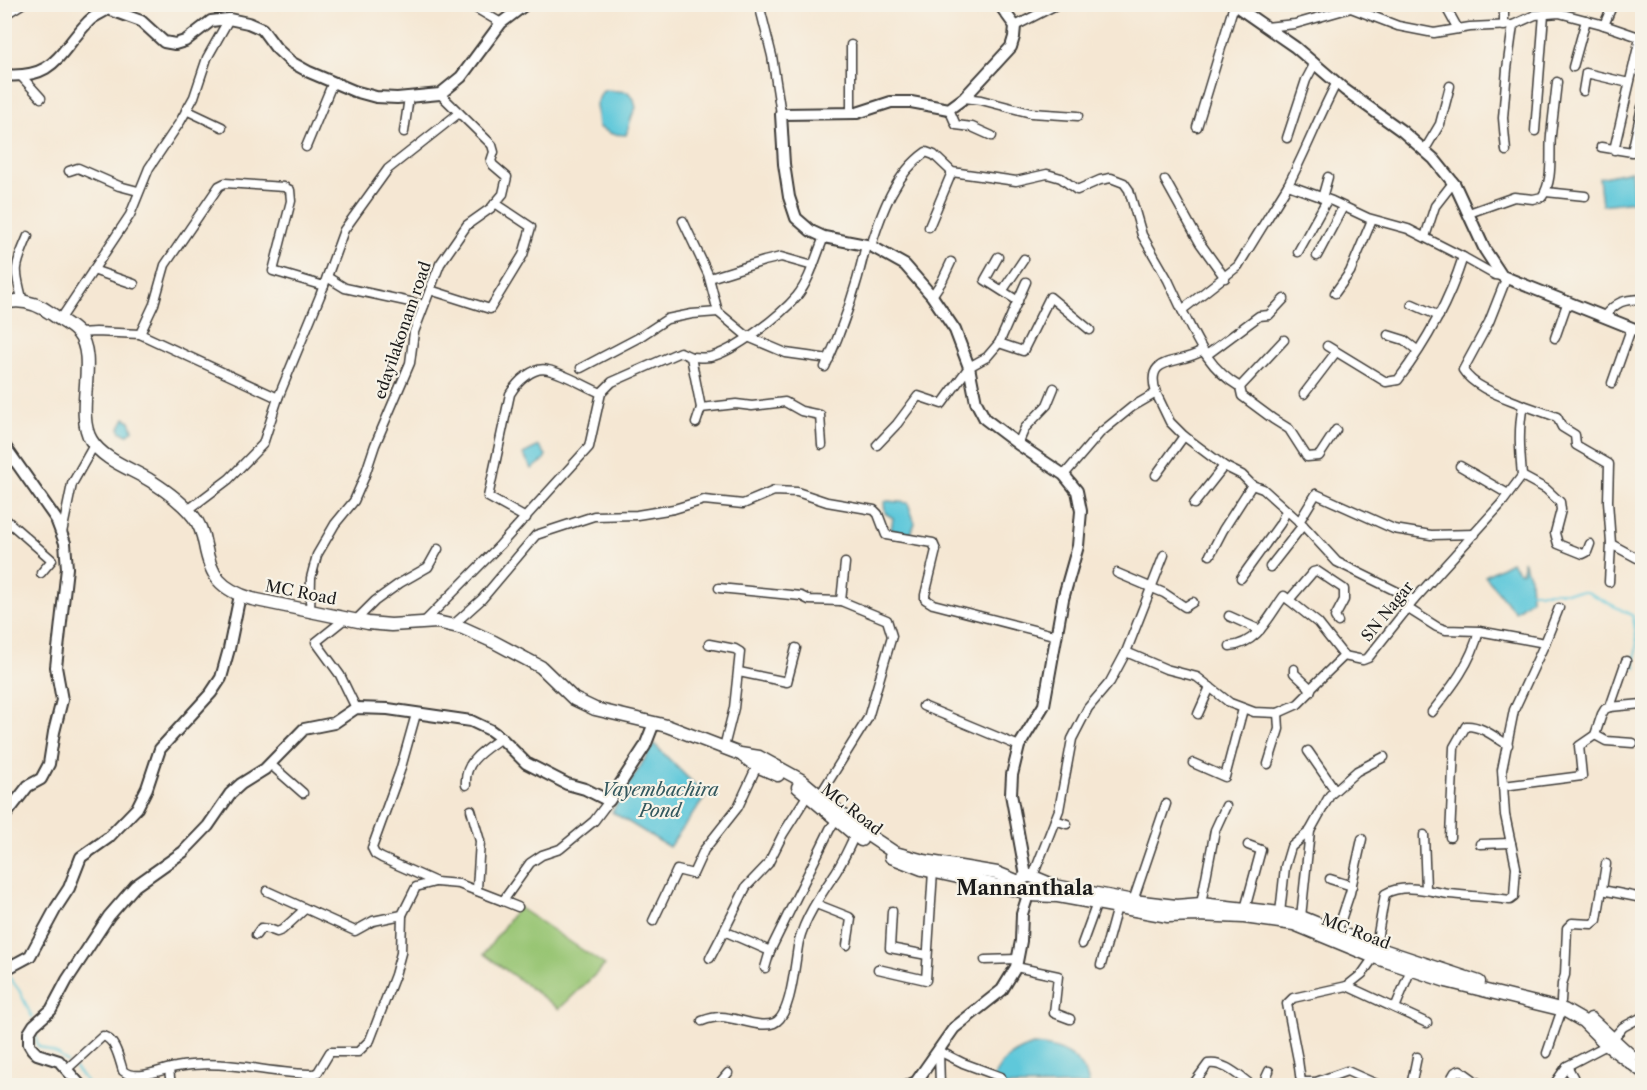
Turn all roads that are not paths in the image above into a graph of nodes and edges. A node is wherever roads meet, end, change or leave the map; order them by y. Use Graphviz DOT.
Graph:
graph roads {
  1 [pos="22,4"];
  2 [pos="469,4"];
  3 [pos="526,4"];
  4 [pos="759,4"];
  5 [pos="999,4"];
  6 [pos="1058,4"];
  7 [pos="1448,4"];
  8 [pos="1504,4"];
  9 [pos="1549,4"];
  10 [pos="1613,4"];
  11 [pos="1234,5"];
  12 [pos="107,7"];
  13 [pos="1546,14"];
  14 [pos="4,15"];
  15 [pos="229,19"];
  16 [pos="1586,20"];
  17 [pos="501,23"];
  18 [pos="1508,25"];
  19 [pos="1604,25"];
  20 [pos="1015,26"];
  21 [pos="1266,27"];
  22 [pos="1458,29"];
  23 [pos="1641,38"];
  24 [pos="851,45"];
  25 [pos="1314,65"];
  26 [pos="1573,67"];
  27 [pos="6,73"];
  28 [pos="21,76"];
  29 [pos="333,82"];
  30 [pos="1337,82"];
  31 [pos="1557,82"];
  32 [pos="1629,82"];
  33 [pos="1450,86"];
  34 [pos="1583,91"];
  35 [pos="440,94"];
  36 [pos="409,97"];
  37 [pos="42,98"];
  38 [pos="964,98"];
  39 [pos="1642,107"];
  40 [pos="949,109"];
  41 [pos="186,110"];
  42 [pos="459,113"];
  43 [pos="851,113"];
  44 [pos="781,114"];
  45 [pos="1078,116"];
  46 [pos="1197,127"];
  47 [pos="222,128"];
  48 [pos="1534,131"];
  49 [pos="404,132"];
  50 [pos="992,136"];
  51 [pos="1287,138"];
  52 [pos="306,147"];
  53 [pos="1601,147"];
  54 [pos="1614,150"];
  55 [pos="1424,151"];
  56 [pos="1506,151"];
  57 [pos="69,171"];
  58 [pos="952,172"];
  59 [pos="1328,177"];
  60 [pos="1165,180"];
  61 [pos="1453,183"];
  62 [pos="1288,185"];
  63 [pos="138,192"];
  64 [pos="1546,192"];
  65 [pos="1585,196"];
  66 [pos="1325,199"];
  67 [pos="495,203"];
  68 [pos="1343,207"];
  69 [pos="1469,213"];
  70 [pos="1372,220"];
  71 [pos="684,221"];
  72 [pos="929,227"];
  73 [pos="28,236"];
  74 [pos="824,237"];
  75 [pos="1425,237"];
  76 [pos="869,246"];
  77 [pos="1298,252"];
  78 [pos="1317,256"];
  79 [pos="1463,256"];
  80 [pos="998,257"];
  81 [pos="1024,259"];
  82 [pos="951,262"];
  83 [pos="813,266"];
  84 [pos="93,270"];
  85 [pos="327,277"];
  86 [pos="1504,277"];
  87 [pos="710,278"];
  88 [pos="1224,278"];
  89 [pos="1026,282"];
  90 [pos="134,284"];
  91 [pos="324,286"];
  92 [pos="430,290"];
  93 [pos="1003,290"];
  94 [pos="1335,293"];
  95 [pos="932,296"];
  96 [pos="1284,299"];
  97 [pos="1642,299"];
  98 [pos="1018,301"];
  99 [pos="1568,301"];
  100 [pos="23,302"];
  101 [pos="4,303"];
  102 [pos="1412,304"];
  103 [pos="424,305"];
  104 [pos="1182,310"];
  105 [pos="718,312"];
  106 [pos="1439,316"];
  107 [pos="1604,316"];
  108 [pos="60,320"];
  109 [pos="1631,329"];
  110 [pos="1090,330"];
  111 [pos="1642,332"];
  112 [pos="78,333"];
  113 [pos="140,334"];
  114 [pos="1388,335"];
  115 [pos="748,337"];
  116 [pos="1555,338"];
  117 [pos="1284,340"];
  118 [pos="999,343"];
  119 [pos="1328,346"];
  120 [pos="1417,350"];
  121 [pos="1202,351"];
  122 [pos="1336,352"];
  123 [pos="691,357"];
  124 [pos="581,368"];
  125 [pos="969,368"];
  126 [pos="1612,383"];
  127 [pos="1240,387"];
  128 [pos="1054,388"];
  129 [pos="601,393"];
  130 [pos="1156,393"];
  131 [pos="1304,394"];
  132 [pos="278,398"];
  133 [pos="1522,405"];
  134 [pos="702,408"];
  135 [pos="696,423"];
  136 [pos="1336,430"];
  137 [pos="1184,436"];
  138 [pos="1018,444"];
  139 [pos="4,445"];
  140 [pos="94,445"];
  141 [pos="822,445"];
  142 [pos="877,445"];
  143 [pos="14,459"];
  144 [pos="4,466"];
  145 [pos="1224,466"];
  146 [pos="1460,466"];
  147 [pos="1064,475"];
  148 [pos="1156,475"];
  149 [pos="1522,476"];
  150 [pos="1252,485"];
  151 [pos="1509,494"];
  152 [pos="1194,504"];
  153 [pos="188,510"];
  154 [pos="1286,511"];
  155 [pos="4,518"];
  156 [pos="526,518"];
  157 [pos="1301,524"];
  158 [pos="62,534"];
  159 [pos="1475,534"];
  160 [pos="1590,544"];
  161 [pos="1611,544"];
  162 [pos="438,549"];
  163 [pos="1164,555"];
  164 [pos="1210,555"];
  165 [pos="1637,558"];
  166 [pos="845,563"];
  167 [pos="1270,567"];
  168 [pos="41,573"];
  169 [pos="1117,573"];
  170 [pos="1241,578"];
  171 [pos="1609,582"];
  172 [pos="1152,587"];
  173 [pos="719,588"];
  174 [pos="240,595"];
  175 [pos="1290,600"];
  176 [pos="1414,600"];
  177 [pos="841,601"];
  178 [pos="1193,602"];
  179 [pos="1407,608"];
  180 [pos="1559,608"];
  181 [pos="310,611"];
  182 [pos="1229,616"];
  183 [pos="351,619"];
  184 [pos="424,622"];
  185 [pos="1338,622"];
  186 [pos="452,626"];
  187 [pos="1260,630"];
  188 [pos="1479,631"];
  189 [pos="1057,636"];
  190 [pos="1545,643"];
  191 [pos="709,644"];
  192 [pos="1230,646"];
  193 [pos="796,648"];
  194 [pos="1126,652"];
  195 [pos="1344,656"];
  196 [pos="1626,660"];
  197 [pos="1294,669"];
  198 [pos="739,672"];
  199 [pos="1210,687"];
  200 [pos="1310,692"];
  201 [pos="1642,704"];
  202 [pos="923,706"];
  203 [pos="1610,707"];
  204 [pos="356,708"];
  205 [pos="1243,709"];
  206 [pos="1432,712"];
  207 [pos="1278,713"];
  208 [pos="416,714"];
  209 [pos="1198,714"];
  210 [pos="654,723"];
  211 [pos="1595,735"];
  212 [pos="501,738"];
  213 [pos="1634,743"];
  214 [pos="1508,745"];
  215 [pos="1019,746"];
  216 [pos="724,747"];
  217 [pos="1308,751"];
  218 [pos="740,754"];
  219 [pos="1383,757"];
  220 [pos="1193,763"];
  221 [pos="270,764"];
  222 [pos="1268,764"];
  223 [pos="757,766"];
  224 [pos="466,785"];
  225 [pos="1503,786"];
  226 [pos="1335,790"];
  227 [pos="303,793"];
  228 [pos="814,795"];
  229 [pos="609,801"];
  230 [pos="1166,804"];
  231 [pos="1226,807"];
  232 [pos="471,810"];
  233 [pos="4,817"];
  234 [pos="837,820"];
  235 [pos="1055,820"];
  236 [pos="1067,824"];
  237 [pos="1310,831"];
  238 [pos="855,835"];
  239 [pos="1424,835"];
  240 [pos="1450,837"];
  241 [pos="1362,839"];
  242 [pos="1511,843"];
  243 [pos="1480,844"];
  244 [pos="1248,845"];
  245 [pos="1606,864"];
  246 [pos="933,872"];
  247 [pos="1330,879"];
  248 [pos="436,882"];
  249 [pos="1028,885"];
  250 [pos="1352,886"];
  251 [pos="477,889"];
  252 [pos="1426,889"];
  253 [pos="1602,890"];
  254 [pos="267,891"];
  255 [pos="1642,898"];
  256 [pos="502,901"];
  257 [pos="1133,901"];
  258 [pos="1096,903"];
  259 [pos="816,904"];
  260 [pos="1201,904"];
  261 [pos="518,907"];
  262 [pos="1117,907"];
  263 [pos="305,909"];
  264 [pos="892,911"];
  265 [pos="1245,913"];
  266 [pos="1280,913"];
  267 [pos="402,915"];
  268 [pos="1301,917"];
  269 [pos="653,921"];
  270 [pos="724,931"];
  271 [pos="1337,932"];
  272 [pos="256,935"];
  273 [pos="1082,944"];
  274 [pos="847,945"];
  275 [pos="770,951"];
  276 [pos="1375,952"];
  277 [pos="927,955"];
  278 [pos="710,958"];
  279 [pos="985,960"];
  280 [pos="1017,963"];
  281 [pos="1101,965"];
  282 [pos="765,968"];
  283 [pos="878,969"];
  284 [pos="1410,969"];
  285 [pos="4,970"];
  286 [pos="1347,986"];
  287 [pos="1561,1005"];
  288 [pos="1395,1008"];
  289 [pos="1642,1017"];
  290 [pos="1070,1019"];
  291 [pos="702,1021"];
  292 [pos="1427,1023"];
  293 [pos="1610,1041"];
  294 [pos="939,1051"];
  295 [pos="1547,1053"];
  296 [pos="1417,1057"];
  297 [pos="1642,1064"];
  298 [pos="1567,1066"];
  299 [pos="67,1069"];
  300 [pos="169,1069"];
  301 [pos="1269,1071"];
  302 [pos="1642,1071"];
  303 [pos="728,1073"];
  304 [pos="1001,1077"];
  305 [pos="1301,1084"];
  306 [pos="81,1086"];
  307 [pos="171,1086"];
  308 [pos="717,1086"];
  309 [pos="832,1086"];
  310 [pos="838,1086"];
  311 [pos="907,1086"];
  312 [pos="940,1086"];
  313 [pos="1192,1086"];
  314 [pos="1253,1086"];
  315 [pos="1262,1086"];
  316 [pos="1381,1086"];
  317 [pos="1411,1086"];
  318 [pos="1446,1086"];
  319 [pos="1482,1086"];
  320 [pos="1553,1086"];
  321 [pos="1578,1086"];
  1 -- 14 [label="street"];
  2 -- 17 [label="street"];
  3 -- 17 [label="main road"];
  4 -- 44 [label="street"];
  5 -- 20 [label="main road"];
  6 -- 20 [label="street"];
  7 -- 22 [label="street"];
  8 -- 18 [label="street"];
  9 -- 13 [label="street"];
  10 -- 19 [label="street"];
  11 -- 21 [label="main road"];
  11 -- 46 [label="street"];
  12 -- 15 [label="main road"];
  12 -- 28 [label="main road"];
  13 -- 16 [label="street"];
  13 -- 18 [label="street"];
  13 -- 48 [label="street"];
  15 -- 29 [label="main road"];
  15 -- 41 [label="street"];
  16 -- 19 [label="street"];
  16 -- 26 [label="street"];
  17 -- 35 [label="main road"];
  18 -- 22 [label="street"];
  18 -- 56 [label="street"];
  19 -- 23 [label="street"];
  20 -- 38 [label="main road"];
  21 -- 22 [label="street"];
  21 -- 25 [label="main road"];
  23 -- 32 [label="street"];
  24 -- 43 [label="street"];
  25 -- 30 [label="main road"];
  25 -- 51 [label="street"];
  27 -- 28 [label="main road"];
  28 -- 37 [label="street"];
  29 -- 36 [label="main road"];
  29 -- 52 [label="street"];
  30 -- 55 [label="main road"];
  30 -- 62 [label="street"];
  31 -- 64 [label="street"];
  32 -- 34 [label="street"];
  32 -- 54 [label="street"];
  33 -- 55 [label="street"];
  35 -- 36 [label="main road"];
  35 -- 42 [label="street, edayilakonam road"];
  36 -- 49 [label="street"];
  38 -- 40 [label="main road"];
  38 -- 45 [label="street"];
  39 -- 54 [label="street"];
  40 -- 43 [label="main road"];
  40 -- 50 [label="street"];
  41 -- 47 [label="street"];
  41 -- 63 [label="street"];
  42 -- 67 [label="street, edayilakonam road"];
  42 -- 85 [label="street"];
  43 -- 44 [label="main road"];
  44 -- 74 [label="main road"];
  53 -- 54 [label="street"];
  55 -- 61 [label="main road"];
  57 -- 63 [label="street"];
  58 -- 72 [label="street"];
  58 -- 76 [label="street"];
  58 -- 104 [label="street"];
  59 -- 66 [label="street"];
  60 -- 88 [label="street"];
  61 -- 69 [label="main road"];
  61 -- 75 [label="street"];
  62 -- 66 [label="street"];
  62 -- 88 [label="street"];
  63 -- 84 [label="street"];
  64 -- 65 [label="street"];
  64 -- 69 [label="street"];
  66 -- 68 [label="street"];
  66 -- 77 [label="street"];
  67 -- 92 [label="street, edayilakonam road"];
  67 -- 92 [label="street"];
  68 -- 70 [label="street"];
  68 -- 78 [label="street"];
  69 -- 86 [label="main road"];
  70 -- 75 [label="street"];
  70 -- 94 [label="street"];
  71 -- 87 [label="street"];
  73 -- 100 [label="street"];
  74 -- 76 [label="main road"];
  74 -- 83 [label="street"];
  75 -- 79 [label="street"];
  76 -- 95 [label="main road"];
  76 -- 115 [label="street"];
  79 -- 86 [label="street"];
  79 -- 106 [label="street"];
  80 -- 93 [label="street"];
  81 -- 93 [label="street"];
  82 -- 95 [label="street"];
  83 -- 87 [label="street"];
  83 -- 115 [label="street"];
  84 -- 90 [label="street"];
  84 -- 108 [label="street"];
  85 -- 91 [label="street"];
  85 -- 103 [label="street"];
  86 -- 99 [label="main road"];
  86 -- 133 [label="street"];
  87 -- 105 [label="street"];
  88 -- 104 [label="street"];
  89 -- 98 [label="street"];
  91 -- 113 [label="street"];
  91 -- 132 [label="street"];
  92 -- 103 [label="street, edayilakonam road"];
  93 -- 98 [label="street"];
  95 -- 125 [label="main road"];
  96 -- 121 [label="street"];
  97 -- 107 [label="street"];
  98 -- 118 [label="street"];
  99 -- 107 [label="main road"];
  99 -- 116 [label="street"];
  100 -- 101 [label="main road"];
  100 -- 108 [label="main road"];
  102 -- 106 [label="street"];
  103 -- 181 [label="street, edayilakonam road"];
  104 -- 121 [label="street"];
  105 -- 115 [label="street"];
  105 -- 124 [label="street"];
  106 -- 120 [label="street"];
  107 -- 109 [label="main road"];
  108 -- 112 [label="main road"];
  109 -- 111 [label="main road"];
  109 -- 126 [label="street"];
  110 -- 118 [label="street"];
  112 -- 113 [label="street"];
  112 -- 140 [label="main road"];
  113 -- 132 [label="street"];
  114 -- 120 [label="street"];
  115 -- 123 [label="street"];
  117 -- 127 [label="street"];
  118 -- 125 [label="street"];
  119 -- 122 [label="street"];
  120 -- 122 [label="street"];
  121 -- 127 [label="street"];
  121 -- 130 [label="street"];
  122 -- 131 [label="street"];
  123 -- 129 [label="street"];
  123 -- 134 [label="street"];
  125 -- 138 [label="main road"];
  125 -- 142 [label="street"];
  127 -- 136 [label="street"];
  128 -- 138 [label="street"];
  129 -- 156 [label="street"];
  129 -- 156 [label="street"];
  130 -- 137 [label="street"];
  130 -- 147 [label="street"];
  132 -- 153 [label="street"];
  133 -- 149 [label="street"];
  133 -- 161 [label="street"];
  134 -- 135 [label="street"];
  134 -- 141 [label="street"];
  137 -- 145 [label="street"];
  137 -- 148 [label="street"];
  138 -- 147 [label="main road"];
  139 -- 143 [label="main road"];
  140 -- 153 [label="main road, MC Road"];
  140 -- 158 [label="street"];
  143 -- 144 [label="street"];
  143 -- 158 [label="main road"];
  145 -- 150 [label="street"];
  145 -- 152 [label="street"];
  146 -- 151 [label="street"];
  147 -- 189 [label="main road"];
  149 -- 151 [label="street, SN Nagar"];
  149 -- 160 [label="street"];
  150 -- 154 [label="street"];
  150 -- 164 [label="street"];
  151 -- 159 [label="street, SN Nagar"];
  153 -- 174 [label="main road, MC Road"];
  154 -- 157 [label="street"];
  154 -- 170 [label="street"];
  155 -- 168 [label="street"];
  156 -- 184 [label="street"];
  157 -- 159 [label="street"];
  157 -- 167 [label="street"];
  157 -- 176 [label="street"];
  158 -- 233 [label="main road"];
  159 -- 176 [label="street, SN Nagar"];
  161 -- 165 [label="street"];
  161 -- 171 [label="street"];
  162 -- 183 [label="street"];
  163 -- 172 [label="street"];
  166 -- 177 [label="street"];
  169 -- 172 [label="street"];
  172 -- 178 [label="street"];
  172 -- 194 [label="street"];
  173 -- 177 [label="street"];
  174 -- 181 [label="main road, MC Road"];
  174 -- 285 [label="main road"];
  175 -- 185 [label="street"];
  175 -- 187 [label="street"];
  175 -- 195 [label="street"];
  176 -- 179 [label="street, SN Nagar"];
  177 -- 228 [label="street"];
  179 -- 188 [label="street"];
  179 -- 195 [label="street, SN Nagar"];
  180 -- 190 [label="street"];
  181 -- 183 [label="main road, MC Road"];
  182 -- 187 [label="street"];
  183 -- 184 [label="main road, MC Road"];
  183 -- 204 [label="street"];
  184 -- 186 [label="main road, MC Road"];
  186 -- 189 [label="street"];
  186 -- 210 [label="main road, MC Road"];
  187 -- 192 [label="street"];
  188 -- 190 [label="street"];
  188 -- 206 [label="street"];
  189 -- 215 [label="main road"];
  190 -- 214 [label="street"];
  191 -- 198 [label="street"];
  193 -- 198 [label="street"];
  194 -- 199 [label="street"];
  194 -- 235 [label="street"];
  195 -- 200 [label="street"];
  196 -- 203 [label="street"];
  197 -- 200 [label="street"];
  198 -- 216 [label="street"];
  199 -- 205 [label="street"];
  199 -- 209 [label="street"];
  200 -- 207 [label="street"];
  201 -- 203 [label="street"];
  202 -- 215 [label="street"];
  203 -- 211 [label="street"];
  204 -- 208 [label="main road"];
  204 -- 221 [label="main road"];
  205 -- 207 [label="street"];
  205 -- 220 [label="street"];
  207 -- 222 [label="street"];
  208 -- 212 [label="main road"];
  208 -- 248 [label="street"];
  210 -- 216 [label="main road, MC Road"];
  210 -- 229 [label="main road"];
  211 -- 213 [label="street"];
  211 -- 225 [label="street"];
  212 -- 224 [label="street"];
  212 -- 229 [label="main road"];
  214 -- 225 [label="street"];
  214 -- 240 [label="street"];
  215 -- 249 [label="main road"];
  216 -- 218 [label="main road, MC Road"];
  217 -- 226 [label="street"];
  218 -- 223 [label="main road, MC Road"];
  218 -- 228 [label="main road, MC Road"];
  219 -- 226 [label="street"];
  221 -- 227 [label="street"];
  221 -- 299 [label="main road"];
  223 -- 228 [label="main road, MC Road"];
  223 -- 269 [label="street"];
  225 -- 242 [label="street"];
  226 -- 237 [label="street"];
  228 -- 234 [label="main road, MC Road"];
  228 -- 249 [label="main road, MC Road"];
  228 -- 270 [label="street"];
  229 -- 256 [label="street"];
  230 -- 257 [label="street"];
  231 -- 260 [label="street"];
  232 -- 251 [label="street"];
  234 -- 238 [label="main road, MC Road"];
  234 -- 275 [label="street"];
  235 -- 236 [label="street"];
  235 -- 249 [label="street"];
  237 -- 266 [label="street"];
  237 -- 268 [label="street"];
  238 -- 246 [label="main road, MC Road"];
  238 -- 259 [label="street"];
  239 -- 252 [label="street"];
  241 -- 250 [label="street"];
  242 -- 243 [label="street"];
  242 -- 252 [label="street"];
  244 -- 265 [label="street"];
  245 -- 253 [label="street"];
  246 -- 249 [label="main road, MC Road"];
  246 -- 277 [label="street"];
  247 -- 250 [label="street"];
  248 -- 251 [label="street"];
  248 -- 267 [label="street"];
  249 -- 257 [label="main road, MC Road"];
  249 -- 258 [label="main road, MC Road"];
  249 -- 280 [label="main road"];
  250 -- 271 [label="street"];
  251 -- 256 [label="street"];
  252 -- 276 [label="street"];
  253 -- 255 [label="street"];
  253 -- 287 [label="street"];
  254 -- 263 [label="street"];
  256 -- 261 [label="street"];
  257 -- 260 [label="main road, MC Road"];
  258 -- 262 [label="main road, MC Road"];
  258 -- 273 [label="street"];
  259 -- 274 [label="street"];
  259 -- 291 [label="street"];
  260 -- 265 [label="main road, MC Road"];
  262 -- 265 [label="main road, MC Road"];
  262 -- 281 [label="street"];
  263 -- 267 [label="street"];
  263 -- 272 [label="street"];
  264 -- 277 [label="street"];
  265 -- 266 [label="main road, MC Road"];
  265 -- 276 [label="main road, MC Road"];
  266 -- 268 [label="main road, MC Road"];
  267 -- 300 [label="street"];
  268 -- 271 [label="main road, MC Road"];
  270 -- 275 [label="street"];
  270 -- 278 [label="street"];
  271 -- 276 [label="main road, MC Road"];
  275 -- 282 [label="street"];
  276 -- 284 [label="main road, MC Road"];
  276 -- 286 [label="street"];
  276 -- 287 [label="main road, MC Road"];
  277 -- 283 [label="street"];
  279 -- 280 [label="street"];
  280 -- 290 [label="street"];
  280 -- 294 [label="main road"];
  284 -- 287 [label="main road, MC Road"];
  284 -- 288 [label="street"];
  286 -- 288 [label="street"];
  286 -- 305 [label="street"];
  287 -- 293 [label="main road, MC Road"];
  287 -- 295 [label="street"];
  288 -- 292 [label="street"];
  289 -- 293 [label="street"];
  293 -- 297 [label="main road, MC Road"];
  293 -- 298 [label="street"];
  293 -- 302 [label="main road, MC Road"];
  294 -- 304 [label="street"];
  294 -- 311 [label="main road"];
  294 -- 312 [label="street"];
  296 -- 317 [label="street"];
  298 -- 320 [label="street"];
  298 -- 321 [label="street"];
  299 -- 300 [label="street"];
  299 -- 306 [label="main road"];
  300 -- 307 [label="street"];
  301 -- 315 [label="street"];
  303 -- 308 [label="street"];
  305 -- 316 [label="street"];
  309 -- 310 [label="street"];
  313 -- 314 [label="street"];
  318 -- 319 [label="street"];
}
